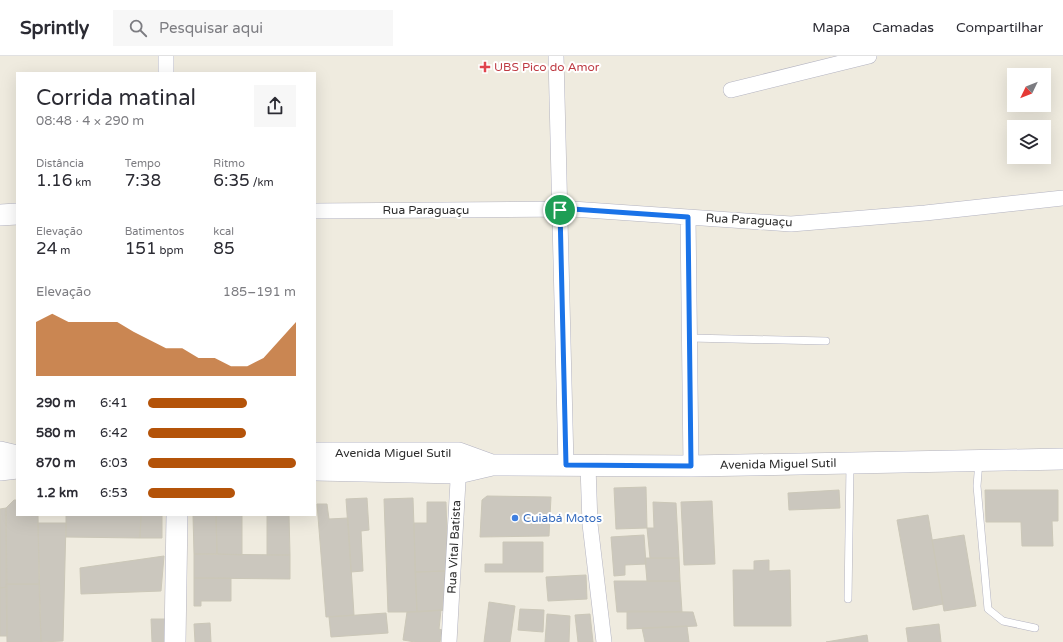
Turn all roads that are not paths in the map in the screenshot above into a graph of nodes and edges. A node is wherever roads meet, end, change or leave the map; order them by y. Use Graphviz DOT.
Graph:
graph roads {
  1 [pos="166,56"];
  2 [pos="556,56"];
  3 [pos="869,56"];
  4 [pos="166,72"];
  5 [pos="731,90"];
  6 [pos="1063,198"];
  7 [pos="560,210"];
  8 [pos="316,211"];
  9 [pos="16,214"];
  10 [pos="0,215"];
  11 [pos="688,217"];
  12 [pos="690,338"];
  13 [pos="826,341"];
  14 [pos="0,452"];
  15 [pos="316,453"];
  16 [pos="16,456"];
  17 [pos="1063,459"];
  18 [pos="979,461"];
  19 [pos="459,463"];
  20 [pos="850,463"];
  21 [pos="566,465"];
  22 [pos="588,466"];
  23 [pos="691,466"];
  24 [pos="16,468"];
  25 [pos="0,470"];
  26 [pos="316,470"];
  27 [pos="177,516"];
  28 [pos="848,598"];
  29 [pos="1035,628"];
  30 [pos="175,642"];
  31 [pos="449,642"];
  32 [pos="604,642"];
  1 -- 4 [label="street"];
  2 -- 7 [label="street"];
  3 -- 5 [label="street"];
  6 -- 11 [label="street, Rua Paraguaçu"];
  7 -- 8 [label="street, Rua Paraguaçu"];
  7 -- 11 [label="street, Rua Paraguaçu"];
  7 -- 21 [label="street"];
  9 -- 10 [label="main road"];
  11 -- 12 [label="street"];
  12 -- 13 [label="lane"];
  12 -- 23 [label="street"];
  14 -- 16 [label="main road"];
  15 -- 19 [label="main road, Avenida Miguel Sutil"];
  17 -- 18 [label="main road, Avenida Miguel Sutil"];
  18 -- 20 [label="main road, Avenida Miguel Sutil"];
  18 -- 29 [label="lane"];
  19 -- 21 [label="main road, Avenida Miguel Sutil"];
  19 -- 26 [label="main road, Avenida Miguel Sutil"];
  19 -- 31 [label="street, Rua Vital Batista"];
  20 -- 23 [label="main road, Avenida Miguel Sutil"];
  20 -- 28 [label="lane"];
  21 -- 22 [label="main road, Avenida Miguel Sutil"];
  22 -- 23 [label="main road, Avenida Miguel Sutil"];
  22 -- 32 [label="street"];
  24 -- 25 [label="main road"];
  27 -- 30 [label="main road"];
}
